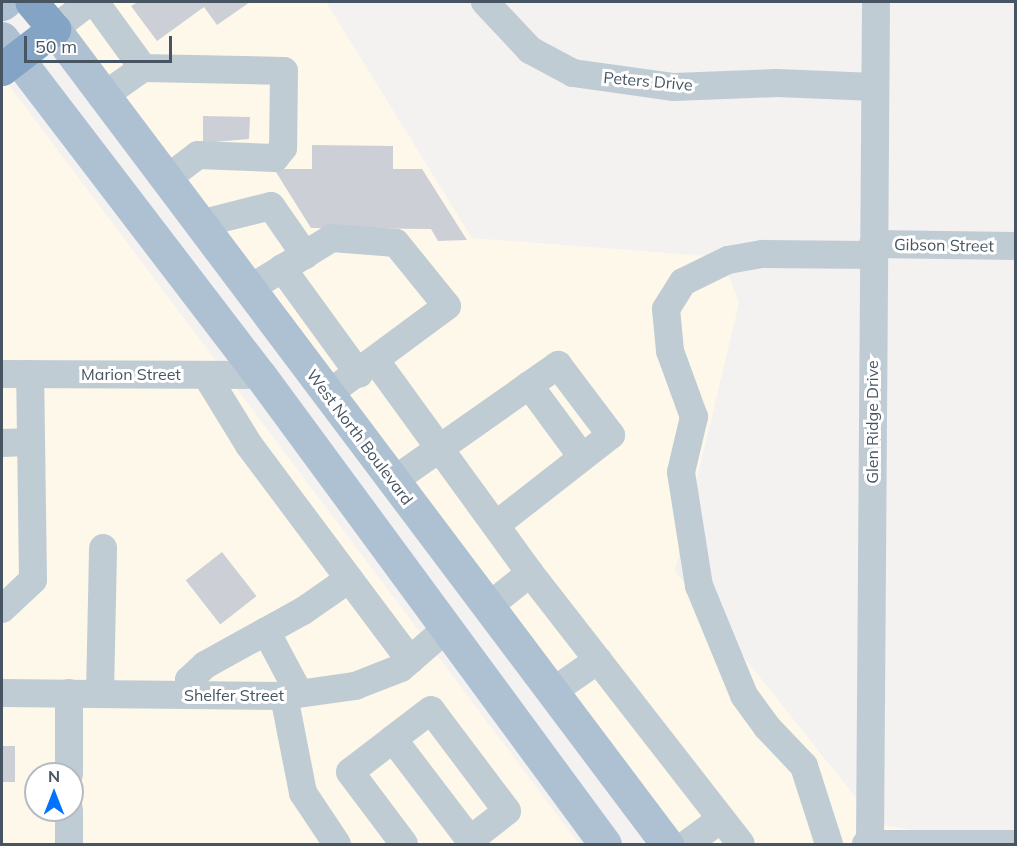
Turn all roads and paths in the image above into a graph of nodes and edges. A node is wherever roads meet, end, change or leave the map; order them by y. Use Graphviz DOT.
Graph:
graph roads {
  1 [pos="31,2"];
  2 [pos="89,2"];
  3 [pos="95,2"];
  4 [pos="485,2"];
  5 [pos="876,2"];
  6 [pos="54,29"];
  7 [pos="6,55"];
  8 [pos="143,68"];
  9 [pos="875,87"];
  10 [pos="102,98"];
  11 [pos="166,179"];
  12 [pos="200,224"];
  13 [pos="1016,246"];
  14 [pos="873,250"];
  15 [pos="294,262"];
  16 [pos="249,289"];
  17 [pos="368,368"];
  18 [pos="2,374"];
  19 [pos="30,374"];
  20 [pos="206,375"];
  21 [pos="260,375"];
  22 [pos="328,394"];
  23 [pos="31,442"];
  24 [pos="2,443"];
  25 [pos="441,446"];
  26 [pos="393,481"];
  27 [pos="496,525"];
  28 [pos="440,543"];
  29 [pos="103,548"];
  30 [pos="530,573"];
  31 [pos="349,579"];
  32 [pos="488,606"];
  33 [pos="2,609"];
  34 [pos="447,628"];
  35 [pos="266,632"];
  36 [pos="410,660"];
  37 [pos="597,660"];
  38 [pos="552,692"];
  39 [pos="2,693"];
  40 [pos="69,693"];
  41 [pos="100,694"];
  42 [pos="190,695"];
  43 [pos="292,695"];
  44 [pos="393,739"];
  45 [pos="69,762"];
  46 [pos="721,819"];
  47 [pos="69,822"];
  48 [pos="469,842"];
  49 [pos="868,843"];
  50 [pos="69,844"];
  51 [pos="337,844"];
  52 [pos="404,844"];
  53 [pos="605,844"];
  54 [pos="667,844"];
  55 [pos="687,844"];
  56 [pos="741,844"];
  57 [pos="829,844"];
  58 [pos="1016,844"];
  1 -- 6 [label="highway"];
  2 -- 6 [label="street"];
  3 -- 8 [label="street"];
  4 -- 9 [label="street, Peters Drive"];
  5 -- 9 [label="street, Glen Ridge Drive"];
  6 -- 7 [label="highway"];
  6 -- 10 [label="main road, West North Boulevard"];
  7 -- 21 [label="main road"];
  8 -- 10 [label="street"];
  8 -- 11 [label="street"];
  9 -- 14 [label="street, Glen Ridge Drive"];
  10 -- 11 [label="main road, West North Boulevard"];
  11 -- 12 [label="main road, West North Boulevard"];
  12 -- 15 [label="street"];
  12 -- 16 [label="main road, West North Boulevard"];
  13 -- 14 [label="street, Gibson Street"];
  14 -- 49 [label="street, Glen Ridge Drive"];
  14 -- 57 [label="street, Gibson Street"];
  15 -- 16 [label="street"];
  15 -- 17 [label="street"];
  15 -- 17 [label="street"];
  16 -- 22 [label="main road, West North Boulevard"];
  17 -- 22 [label="street"];
  17 -- 25 [label="street"];
  18 -- 19 [label="street, Marion Street"];
  19 -- 20 [label="street, Marion Street"];
  19 -- 23 [label="street"];
  20 -- 21 [label="street, Marion Street"];
  20 -- 31 [label="street"];
  21 -- 28 [label="main road"];
  21 -- 34 [label="main road"];
  22 -- 26 [label="main road, West North Boulevard"];
  23 -- 24 [label="street"];
  23 -- 33 [label="street"];
  25 -- 26 [label="street"];
  25 -- 27 [label="street"];
  25 -- 27 [label="street"];
  26 -- 28 [label="main road, West North Boulevard"];
  27 -- 30 [label="street"];
  28 -- 32 [label="main road, West North Boulevard"];
  29 -- 41 [label="street"];
  30 -- 32 [label="street"];
  30 -- 37 [label="street"];
  31 -- 35 [label="street"];
  31 -- 36 [label="street"];
  32 -- 38 [label="main road, West North Boulevard"];
  34 -- 36 [label="street, Shelfer Street"];
  34 -- 53 [label="main road"];
  35 -- 42 [label="street"];
  35 -- 43 [label="street"];
  36 -- 43 [label="street, Shelfer Street"];
  37 -- 38 [label="street"];
  37 -- 46 [label="street"];
  38 -- 54 [label="main road, West North Boulevard"];
  39 -- 40 [label="street, Shelfer Street"];
  40 -- 41 [label="street, Shelfer Street"];
  40 -- 45 [label="street"];
  41 -- 42 [label="street, Shelfer Street"];
  42 -- 43 [label="street, Shelfer Street"];
  43 -- 51 [label="street"];
  44 -- 48 [label="street"];
  44 -- 48 [label="street"];
  44 -- 52 [label="street"];
  46 -- 55 [label="street"];
  46 -- 56 [label="street"];
  47 -- 50 [label="street"];
  49 -- 58 [label="street"];
}
